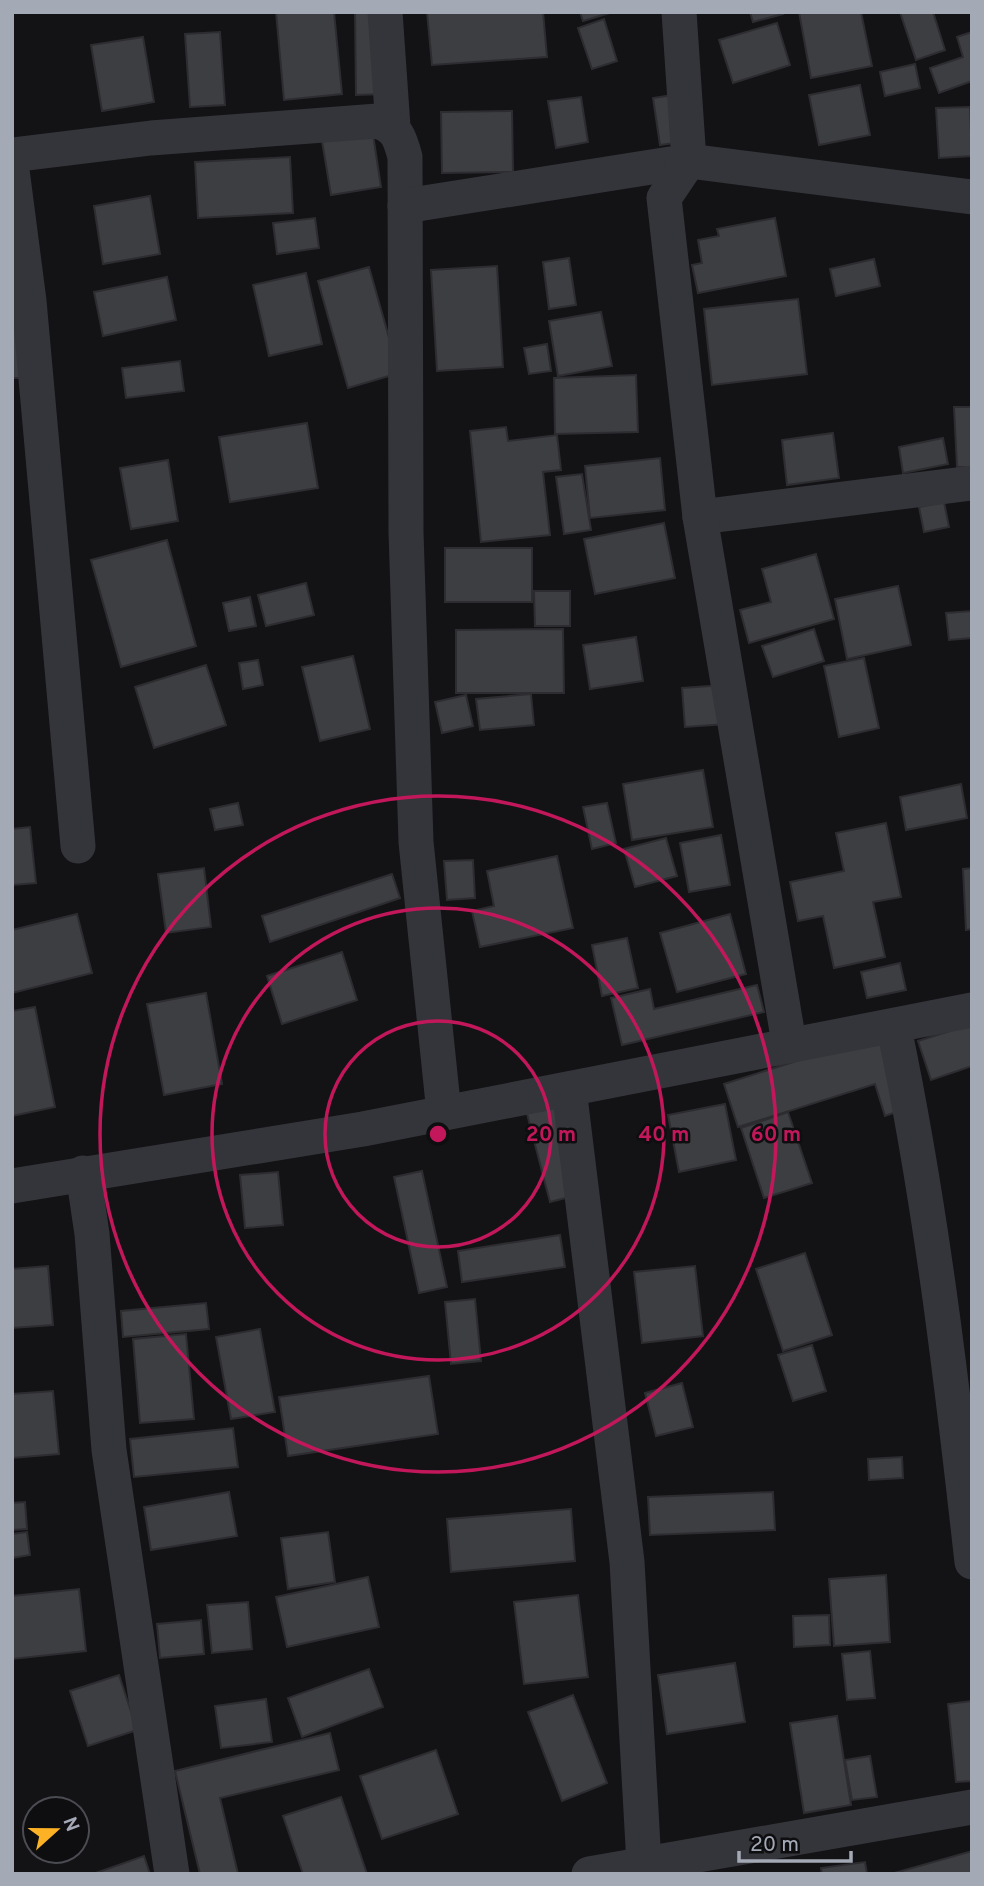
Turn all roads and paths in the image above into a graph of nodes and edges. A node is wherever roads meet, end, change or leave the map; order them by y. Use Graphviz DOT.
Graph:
graph roads {
  1 [pos="384,12"];
  2 [pos="679,12"];
  3 [pos="393,127"];
  4 [pos="12,155"];
  5 [pos="688,161"];
  6 [pos="12,170"];
  7 [pos="972,197"];
  8 [pos="405,205"];
  9 [pos="972,483"];
  10 [pos="700,517"];
  11 [pos="78,846"];
  12 [pos="972,1010"];
  13 [pos="894,1028"];
  14 [pos="787,1031"];
  15 [pos="569,1089"];
  16 [pos="444,1113"];
  17 [pos="83,1173"];
  18 [pos="12,1186"];
  19 [pos="972,1562"];
  20 [pos="972,1807"];
  21 [pos="644,1864"];
  22 [pos="172,1874"];
  23 [pos="589,1874"];
  1 -- 3 [label="street"];
  2 -- 5 [label="street"];
  3 -- 4 [label="street"];
  3 -- 8 [label="street"];
  5 -- 7 [label="street"];
  5 -- 8 [label="street"];
  5 -- 10 [label="street"];
  6 -- 11 [label="street"];
  8 -- 16 [label="street"];
  9 -- 10 [label="street"];
  10 -- 14 [label="street"];
  12 -- 13 [label="street"];
  13 -- 15 [label="street"];
  13 -- 19 [label="street"];
  15 -- 16 [label="street"];
  15 -- 21 [label="street"];
  16 -- 17 [label="street"];
  17 -- 18 [label="street"];
  17 -- 22 [label="street"];
  20 -- 21 [label="street"];
  21 -- 23 [label="street"];
}
